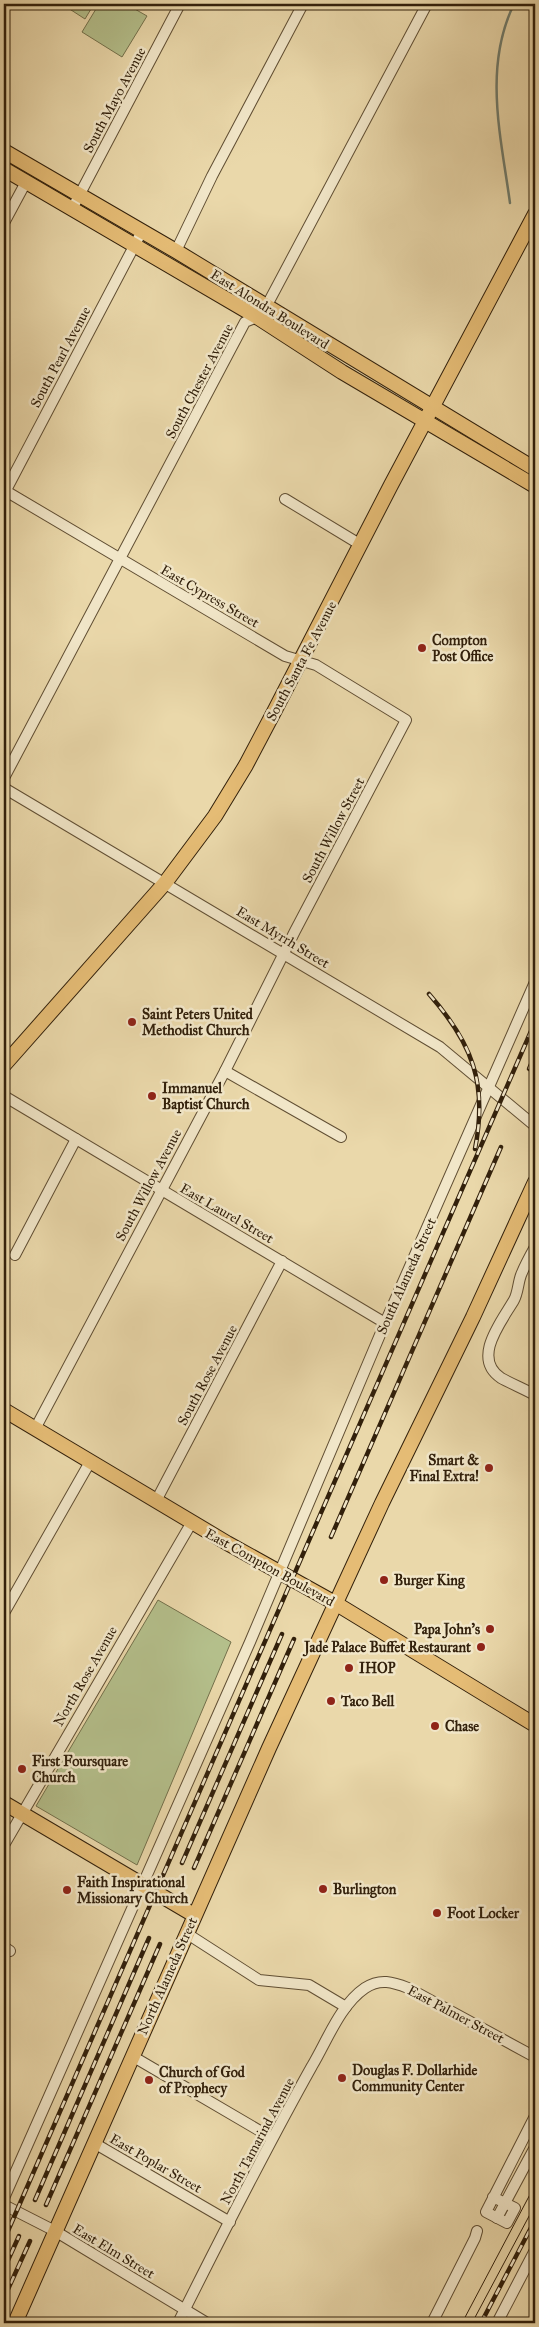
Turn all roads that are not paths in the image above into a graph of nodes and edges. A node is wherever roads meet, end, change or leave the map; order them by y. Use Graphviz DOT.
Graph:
graph roads {
  1 [pos="180,4"];
  2 [pos="303,4"];
  3 [pos="427,4"];
  4 [pos="4,151"];
  5 [pos="4,170"];
  6 [pos="26,182"];
  7 [pos="79,196"];
  8 [pos="72,209"];
  9 [pos="535,214"];
  10 [pos="4,223"];
  11 [pos="141,232"];
  12 [pos="134,245"];
  13 [pos="176,251"];
  14 [pos="261,312"];
  15 [pos="433,407"];
  16 [pos="426,422"];
  17 [pos="535,469"];
  18 [pos="535,486"];
  19 [pos="4,492"];
  20 [pos="285,500"];
  21 [pos="361,545"];
  22 [pos="120,559"];
  23 [pos="301,661"];
  24 [pos="406,720"];
  25 [pos="4,778"];
  26 [pos="4,788"];
  27 [pos="165,883"];
  28 [pos="284,953"];
  29 [pos="535,982"];
  30 [pos="4,1064"];
  31 [pos="225,1071"];
  32 [pos="490,1088"];
  33 [pos="4,1096"];
  34 [pos="535,1126"];
  35 [pos="341,1137"];
  36 [pos="76,1138"];
  37 [pos="535,1182"];
  38 [pos="161,1190"];
  39 [pos="535,1247"];
  40 [pos="15,1255"];
  41 [pos="282,1261"];
  42 [pos="384,1323"];
  43 [pos="535,1395"];
  44 [pos="4,1410"];
  45 [pos="35,1429"];
  46 [pos="90,1462"];
  47 [pos="156,1501"];
  48 [pos="192,1522"];
  49 [pos="281,1572"];
  50 [pos="335,1603"];
  51 [pos="4,1612"];
  52 [pos="535,1725"];
  53 [pos="4,1803"];
  54 [pos="21,1813"];
  55 [pos="4,1845"];
  56 [pos="141,1884"];
  57 [pos="194,1915"];
  58 [pos="186,1933"];
  59 [pos="374,1982"];
  60 [pos="346,2008"];
  61 [pos="132,2056"];
  62 [pos="535,2057"];
  63 [pos="535,2116"];
  64 [pos="272,2138"];
  65 [pos="94,2142"];
  66 [pos="535,2147"];
  67 [pos="493,2197"];
  68 [pos="4,2198"];
  69 [pos="505,2203"];
  70 [pos="4,2205"];
  71 [pos="230,2222"];
  72 [pos="55,2231"];
  73 [pos="477,2231"];
  74 [pos="535,2250"];
  75 [pos="185,2310"];
  76 [pos="18,2322"];
  77 [pos="178,2323"];
  78 [pos="208,2323"];
  79 [pos="432,2323"];
  80 [pos="496,2323"];
  1 -- 7 [label="street, South Mayo Avenue"];
  2 -- 13 [label="street"];
  3 -- 14 [label="street, South Chester Avenue"];
  4 -- 7 [label="main road, East Alondra Boulevard"];
  5 -- 6 [label="main road, East Alondra Boulevard"];
  6 -- 8 [label="main road, East Alondra Boulevard"];
  6 -- 10 [label="street"];
  7 -- 8 [label="street, South Mayo Avenue"];
  7 -- 11 [label="main road, East Alondra Boulevard"];
  8 -- 12 [label="main road, East Alondra Boulevard"];
  9 -- 15 [label="main road, South Santa Fe Avenue"];
  11 -- 12 [label="street, South Pearl Avenue"];
  11 -- 13 [label="main road, East Alondra Boulevard"];
  12 -- 14 [label="main road, East Alondra Boulevard"];
  12 -- 19 [label="street, South Pearl Avenue"];
  13 -- 14 [label="main road, East Alondra Boulevard"];
  14 -- 15 [label="main road, East Alondra Boulevard"];
  14 -- 16 [label="main road, East Alondra Boulevard"];
  14 -- 22 [label="street, South Chester Avenue"];
  15 -- 16 [label="main road, South Santa Fe Avenue"];
  15 -- 17 [label="main road, East Alondra Boulevard"];
  16 -- 18 [label="main road, East Alondra Boulevard"];
  16 -- 21 [label="main road, South Santa Fe Avenue"];
  19 -- 22 [label="street, East Cypress Street"];
  20 -- 21 [label="street"];
  21 -- 23 [label="main road, South Santa Fe Avenue"];
  22 -- 23 [label="street, East Cypress Street"];
  22 -- 25 [label="street, South Chester Avenue"];
  23 -- 24 [label="street, East Cypress Street"];
  23 -- 27 [label="main road, South Santa Fe Avenue"];
  24 -- 28 [label="street, South Willow Street"];
  26 -- 27 [label="street, East Myrrh Street"];
  27 -- 28 [label="street, East Myrrh Street"];
  27 -- 30 [label="main road, South Santa Fe Avenue"];
  28 -- 31 [label="street, South Willow Avenue"];
  28 -- 32 [label="street, East Myrrh Street"];
  29 -- 32 [label="street, South Alameda Street"];
  31 -- 35 [label="street"];
  31 -- 38 [label="street, South Willow Avenue"];
  32 -- 34 [label="street, East Myrrh Street"];
  32 -- 42 [label="street, South Alameda Street"];
  33 -- 36 [label="street, East Laurel Street"];
  36 -- 38 [label="street, East Laurel Street"];
  36 -- 40 [label="street"];
  37 -- 50 [label="main road"];
  38 -- 41 [label="street, East Laurel Street"];
  38 -- 45 [label="street, South Willow Avenue"];
  39 -- 43 [label="street"];
  41 -- 42 [label="street, East Laurel Street"];
  41 -- 47 [label="street, South Rose Avenue"];
  42 -- 49 [label="street, South Alameda Street"];
  44 -- 45 [label="main road, East Compton Boulevard"];
  45 -- 46 [label="main road, East Compton Boulevard"];
  46 -- 47 [label="main road, East Compton Boulevard"];
  46 -- 51 [label="street"];
  47 -- 48 [label="main road, East Compton Boulevard"];
  48 -- 49 [label="main road, East Compton Boulevard"];
  48 -- 54 [label="street, North Rose Avenue"];
  49 -- 50 [label="main road, East Compton Boulevard"];
  49 -- 56 [label="street"];
  50 -- 52 [label="main road, East Compton Boulevard"];
  50 -- 57 [label="main road, North Alameda Street"];
  53 -- 54 [label="main road"];
  54 -- 55 [label="street, North Rose Avenue"];
  54 -- 56 [label="main road"];
  56 -- 57 [label="main road"];
  56 -- 68 [label="street"];
  57 -- 58 [label="main road, North Alameda Street"];
  58 -- 60 [label="street"];
  58 -- 61 [label="main road, North Alameda Street"];
  59 -- 60 [label="street, North Tamarind Avenue"];
  59 -- 62 [label="street, East Palmer Street"];
  60 -- 64 [label="street, North Tamarind Avenue"];
  61 -- 64 [label="street"];
  61 -- 65 [label="main road, North Alameda Street"];
  63 -- 67 [label="street"];
  64 -- 71 [label="street, North Tamarind Avenue"];
  65 -- 71 [label="street, East Poplar Street"];
  65 -- 72 [label="main road, North Alameda Street"];
  66 -- 69 [label="street"];
  67 -- 69 [label="street"];
  67 -- 69 [label="street"];
  70 -- 72 [label="street, East Elm Street"];
  71 -- 75 [label="street, North Tamarind Avenue"];
  72 -- 75 [label="street, East Elm Street"];
  72 -- 76 [label="main road, North Alameda Street"];
  73 -- 79 [label="street"];
  74 -- 80 [label="street"];
  75 -- 77 [label="street, North Tamarind Avenue"];
  75 -- 78 [label="street, East Elm Street"];
}
